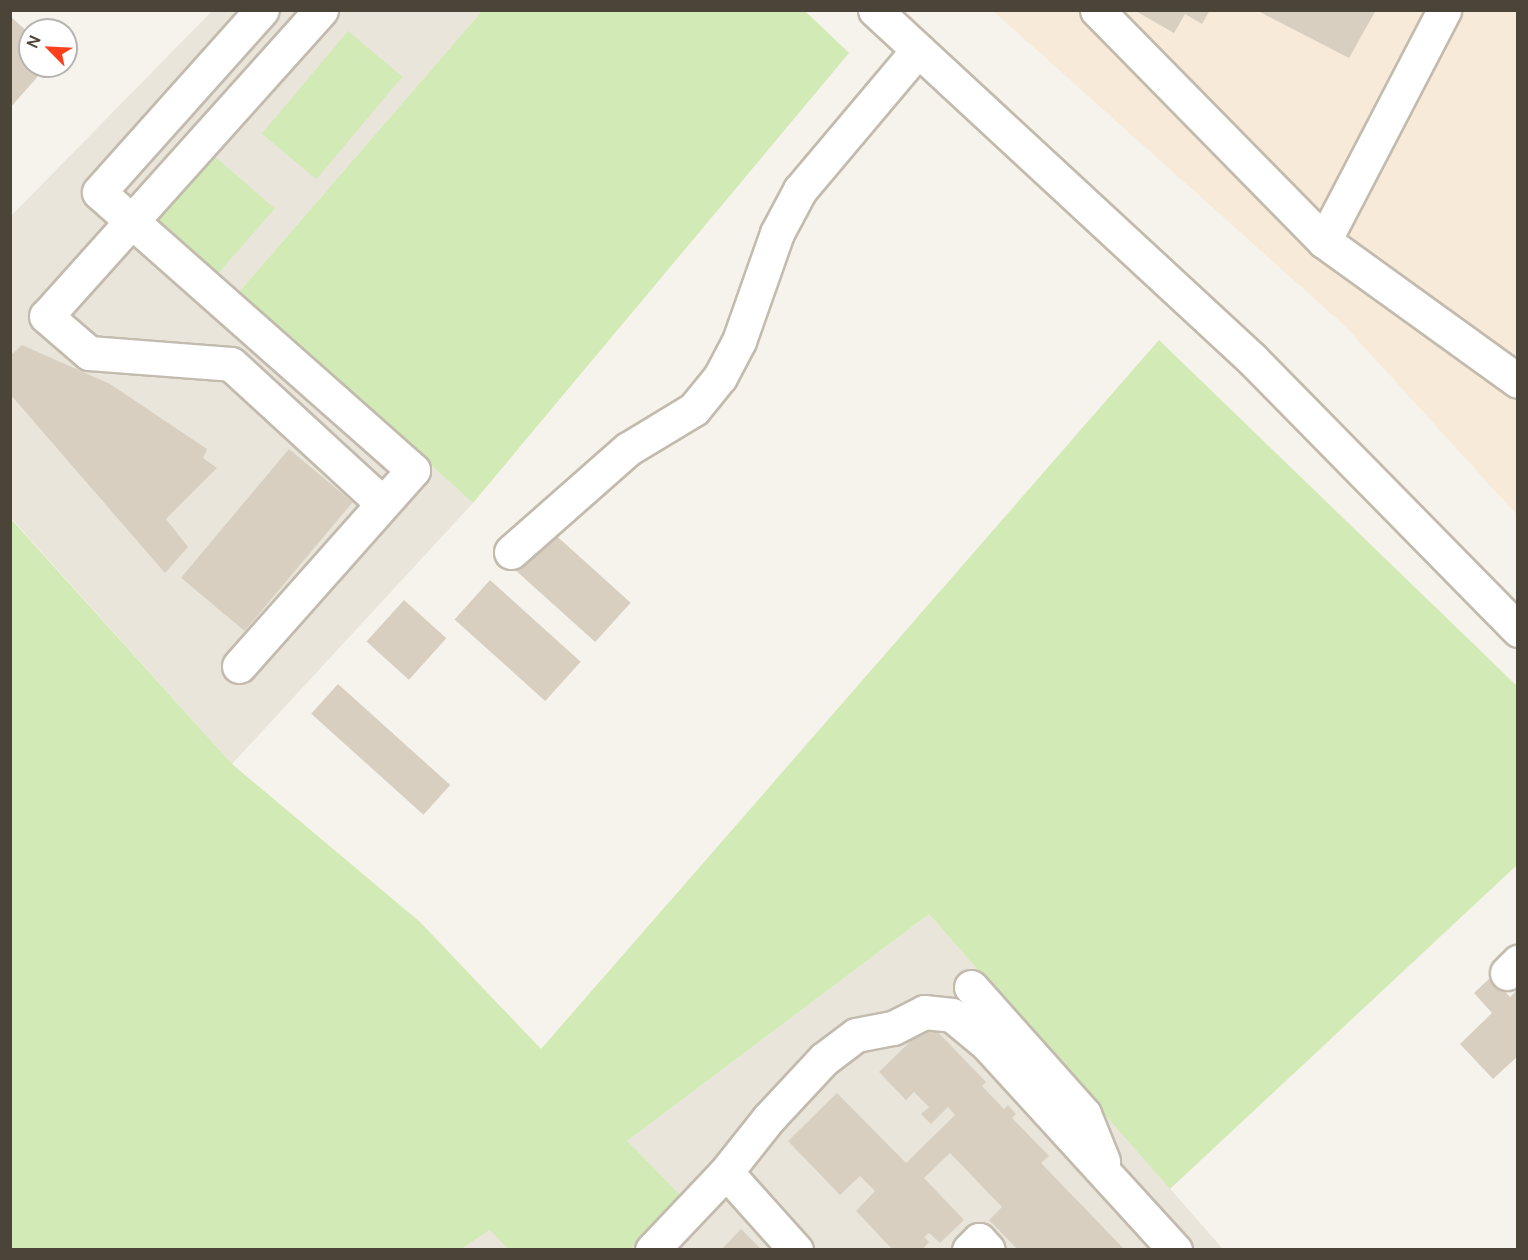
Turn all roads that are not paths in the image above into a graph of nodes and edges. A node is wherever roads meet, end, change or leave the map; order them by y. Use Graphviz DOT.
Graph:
graph roads {
  1 [pos="262,10"];
  2 [pos="321,10"];
  3 [pos="875,10"];
  4 [pos="1097,10"];
  5 [pos="1444,10"];
  6 [pos="918,50"];
  7 [pos="131,221"];
  8 [pos="1324,241"];
  9 [pos="1518,381"];
  10 [pos="382,503"];
  11 [pos="510,552"];
  12 [pos="1518,630"];
  13 [pos="239,666"];
  14 [pos="971,987"];
  15 [pos="726,1172"];
  16 [pos="1110,1179"];
  17 [pos="652,1250"];
  18 [pos="796,1250"];
  19 [pos="969,1250"];
  20 [pos="988,1250"];
  21 [pos="1175,1250"];
  1 -- 7 [label="street"];
  2 -- 7 [label="street"];
  3 -- 6 [label="street"];
  4 -- 8 [label="street"];
  5 -- 8 [label="street"];
  6 -- 11 [label="street"];
  6 -- 12 [label="street"];
  7 -- 10 [label="street"];
  7 -- 10 [label="street"];
  8 -- 9 [label="street"];
  10 -- 13 [label="street"];
  14 -- 16 [label="street"];
  15 -- 16 [label="street"];
  15 -- 17 [label="street"];
  15 -- 18 [label="street"];
  16 -- 21 [label="street"];
  19 -- 20 [label="street"];
}
